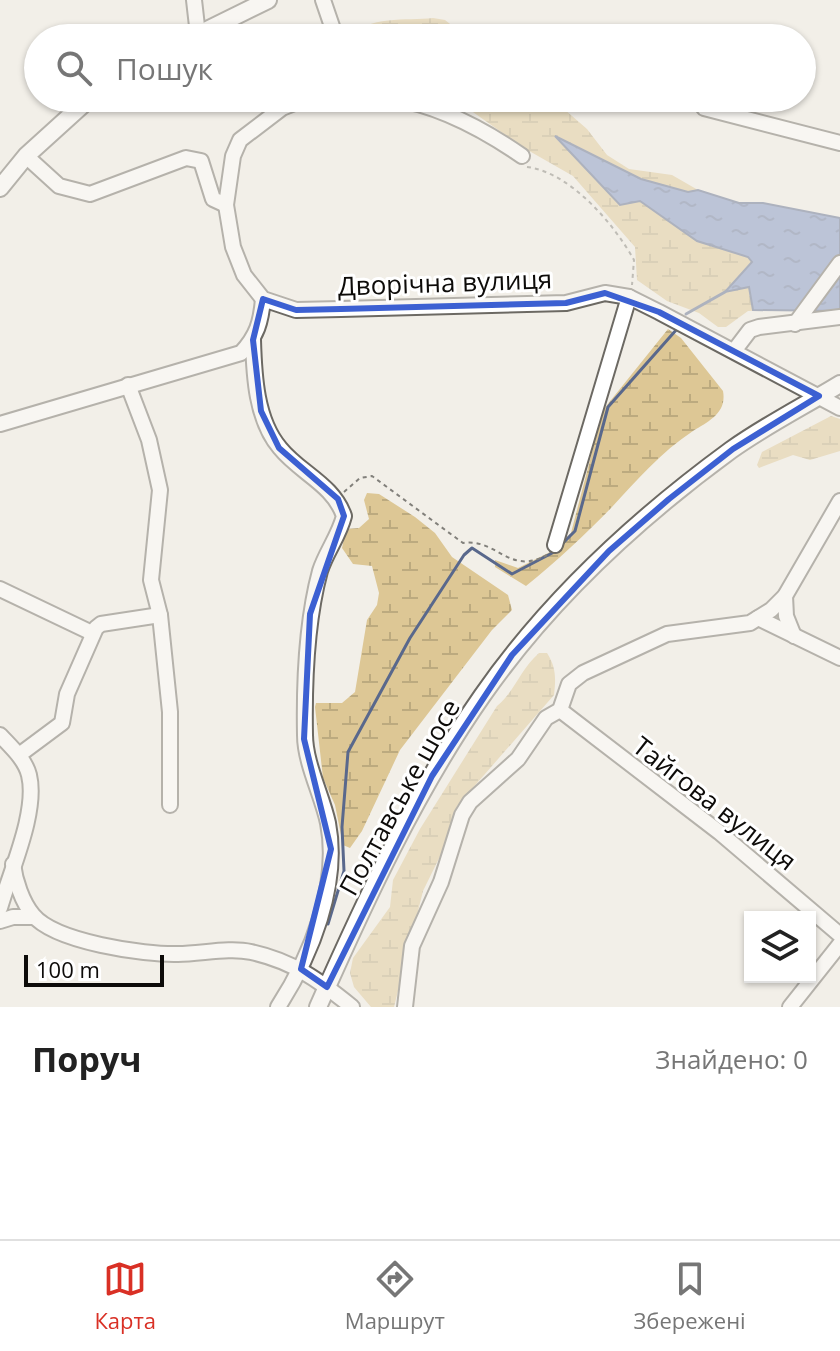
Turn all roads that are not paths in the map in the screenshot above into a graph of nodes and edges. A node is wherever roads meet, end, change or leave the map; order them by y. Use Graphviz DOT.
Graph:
graph roads {
  1 [pos="194,0"];
  2 [pos="268,0"];
  3 [pos="323,0"];
  4 [pos="195,24"];
  5 [pos="219,24"];
  6 [pos="331,24"];
  7 [pos="75,112"];
  8 [pos="277,112"];
  9 [pos="440,112"];
  10 [pos="720,112"];
  11 [pos="840,143"];
  12 [pos="26,156"];
  13 [pos="522,156"];
  14 [pos="0,188"];
  15 [pos="226,205"];
  16 [pos="840,263"];
  17 [pos="629,297"];
  18 [pos="263,299"];
  19 [pos="840,317"];
  20 [pos="795,324"];
  21 [pos="253,340"];
  22 [pos="734,351"];
  23 [pos="840,384"];
  24 [pos="128,385"];
  25 [pos="819,396"];
  26 [pos="840,408"];
  27 [pos="0,424"];
  28 [pos="840,501"];
  29 [pos="555,545"];
  30 [pos="0,589"];
  31 [pos="785,596"];
  32 [pos="160,615"];
  33 [pos="758,618"];
  34 [pos="92,633"];
  35 [pos="794,636"];
  36 [pos="840,658"];
  37 [pos="560,710"];
  38 [pos="0,735"];
  39 [pos="19,755"];
  40 [pos="170,805"];
  41 [pos="13,864"];
  42 [pos="0,908"];
  43 [pos="34,917"];
  44 [pos="0,921"];
  45 [pos="840,935"];
  46 [pos="840,944"];
  47 [pos="301,969"];
  48 [pos="327,987"];
  49 [pos="278,1007"];
  50 [pos="318,1007"];
  51 [pos="352,1007"];
  52 [pos="405,1007"];
  53 [pos="790,1007"];
  1 -- 4 [label="street"];
  2 -- 5 [label="main road"];
  3 -- 6 [label="street"];
  7 -- 12 [label="main road"];
  8 -- 15 [label="street"];
  9 -- 13 [label="street"];
  10 -- 11 [label="street"];
  12 -- 14 [label="main road"];
  12 -- 15 [label="street"];
  15 -- 18 [label="street"];
  16 -- 20 [label="street"];
  17 -- 18 [label="street, Дворічна вулиця"];
  17 -- 22 [label="street, Дворічна вулиця"];
  17 -- 29 [label="street"];
  18 -- 21 [label="street"];
  19 -- 20 [label="street"];
  20 -- 22 [label="street"];
  21 -- 24 [label="street"];
  21 -- 47 [label="street"];
  22 -- 25 [label="street, Дворічна вулиця"];
  23 -- 25 [label="main road, Полтавське шосе"];
  24 -- 27 [label="street"];
  24 -- 32 [label="street"];
  25 -- 26 [label="street, Дворічна вулиця"];
  25 -- 48 [label="main road, Полтавське шосе"];
  28 -- 31 [label="street"];
  30 -- 34 [label="street"];
  31 -- 33 [label="street"];
  31 -- 35 [label="street"];
  32 -- 34 [label="street"];
  32 -- 40 [label="street"];
  33 -- 35 [label="street"];
  33 -- 37 [label="street"];
  34 -- 39 [label="street"];
  35 -- 36 [label="street"];
  37 -- 45 [label="street, Тайгова вулиця"];
  37 -- 52 [label="street"];
  38 -- 39 [label="street"];
  39 -- 41 [label="street"];
  41 -- 42 [label="street"];
  41 -- 43 [label="street"];
  43 -- 44 [label="street"];
  43 -- 47 [label="street"];
  46 -- 53 [label="street"];
  47 -- 48 [label="street"];
  47 -- 49 [label="street"];
  48 -- 50 [label="main road, Полтавське шосе"];
  48 -- 51 [label="street"];
}
